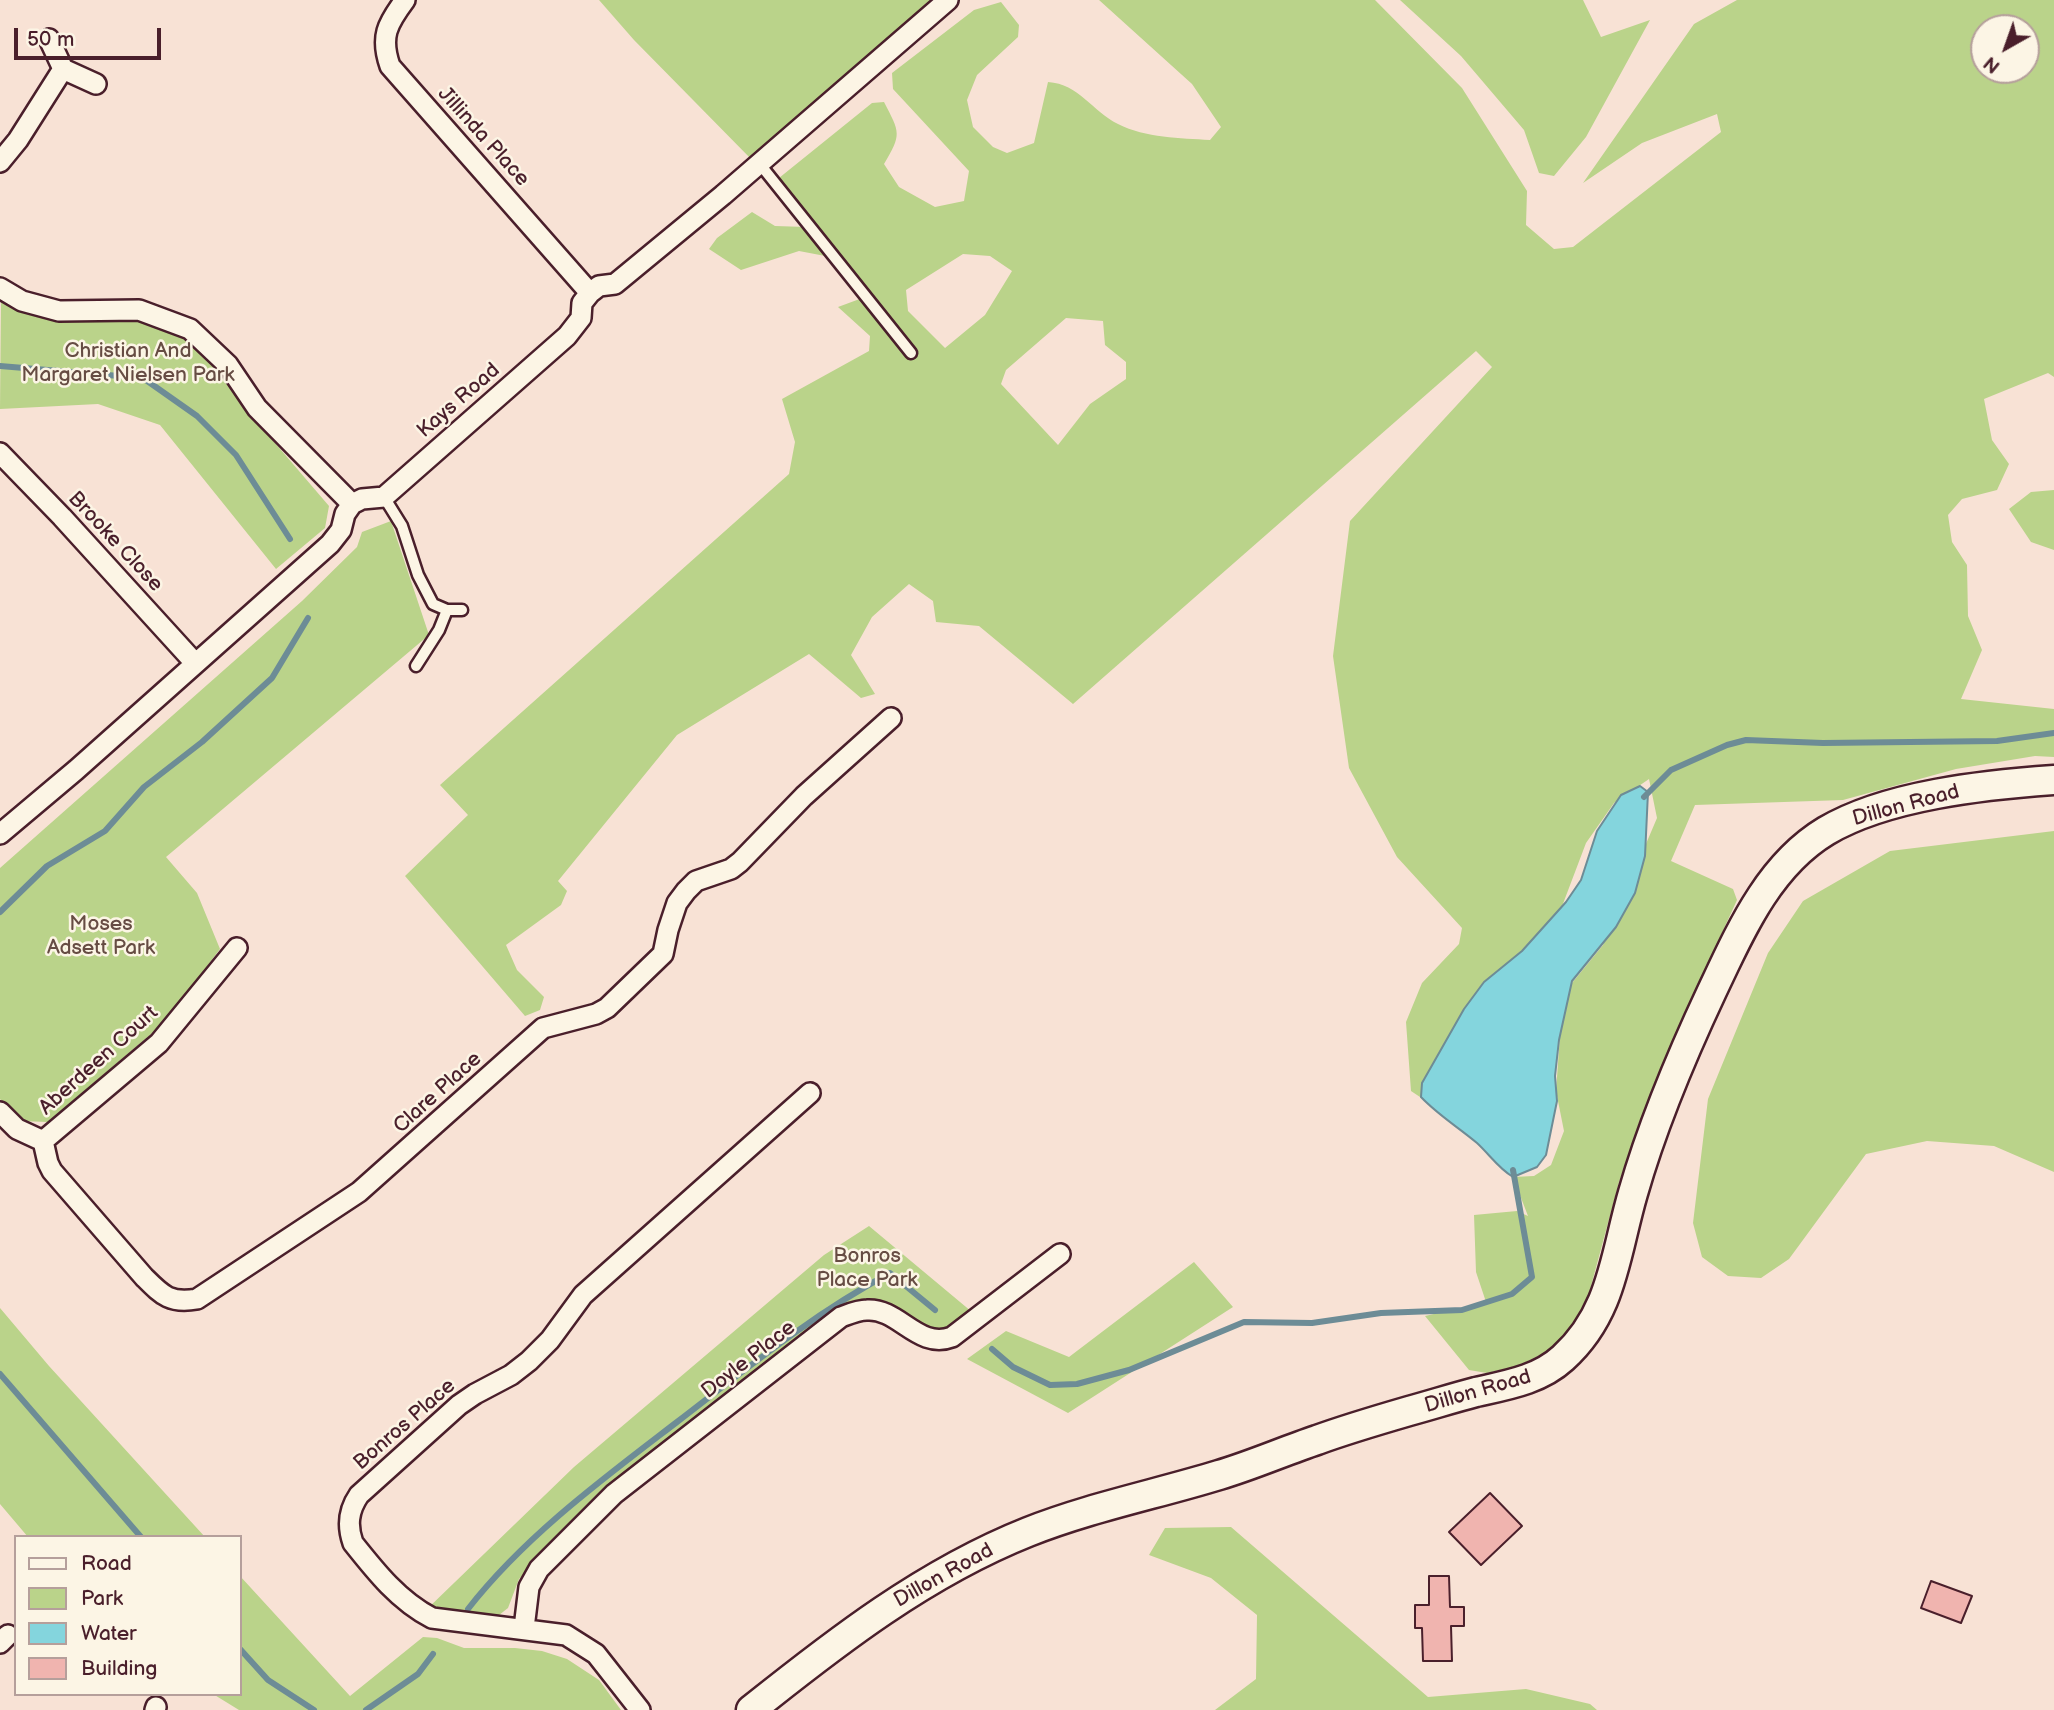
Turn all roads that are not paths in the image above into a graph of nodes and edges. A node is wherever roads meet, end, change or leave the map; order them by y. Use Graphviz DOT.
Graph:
graph roads {
  1 [pos="404,0"];
  2 [pos="948,0"];
  3 [pos="49,39"];
  4 [pos="63,69"];
  5 [pos="96,84"];
  6 [pos="0,162"];
  7 [pos="759,163"];
  8 [pos="0,288"];
  9 [pos="590,293"];
  10 [pos="911,353"];
  11 [pos="0,453"];
  12 [pos="384,497"];
  13 [pos="352,504"];
  14 [pos="447,610"];
  15 [pos="461,610"];
  16 [pos="195,663"];
  17 [pos="416,666"];
  18 [pos="891,718"];
  19 [pos="2054,780"];
  20 [pos="1,831"];
  21 [pos="237,948"];
  22 [pos="810,1093"];
  23 [pos="0,1112"];
  24 [pos="43,1141"];
  25 [pos="1060,1254"];
  26 [pos="524,1628"];
  27 [pos="640,1710"];
  28 [pos="751,1710"];
  1 -- 9 [label="street, Jillinda Place"];
  2 -- 7 [label="street"];
  3 -- 4 [label="street"];
  4 -- 5 [label="street"];
  4 -- 6 [label="street"];
  7 -- 9 [label="street"];
  7 -- 10 [label="lane"];
  8 -- 13 [label="street"];
  9 -- 12 [label="street, Kays Road"];
  11 -- 16 [label="street, Brooke Close"];
  12 -- 13 [label="street, Kays Road"];
  12 -- 14 [label="lane"];
  13 -- 16 [label="street"];
  14 -- 15 [label="lane"];
  14 -- 17 [label="lane"];
  16 -- 20 [label="street"];
  18 -- 24 [label="street, Clare Place"];
  19 -- 28 [label="main road, Dillon Road"];
  21 -- 24 [label="street, Aberdeen Court"];
  22 -- 26 [label="street, Bonros Place"];
  23 -- 24 [label="street"];
  25 -- 26 [label="street, Doyle Place"];
  26 -- 27 [label="street, Bonros Place"];
}
